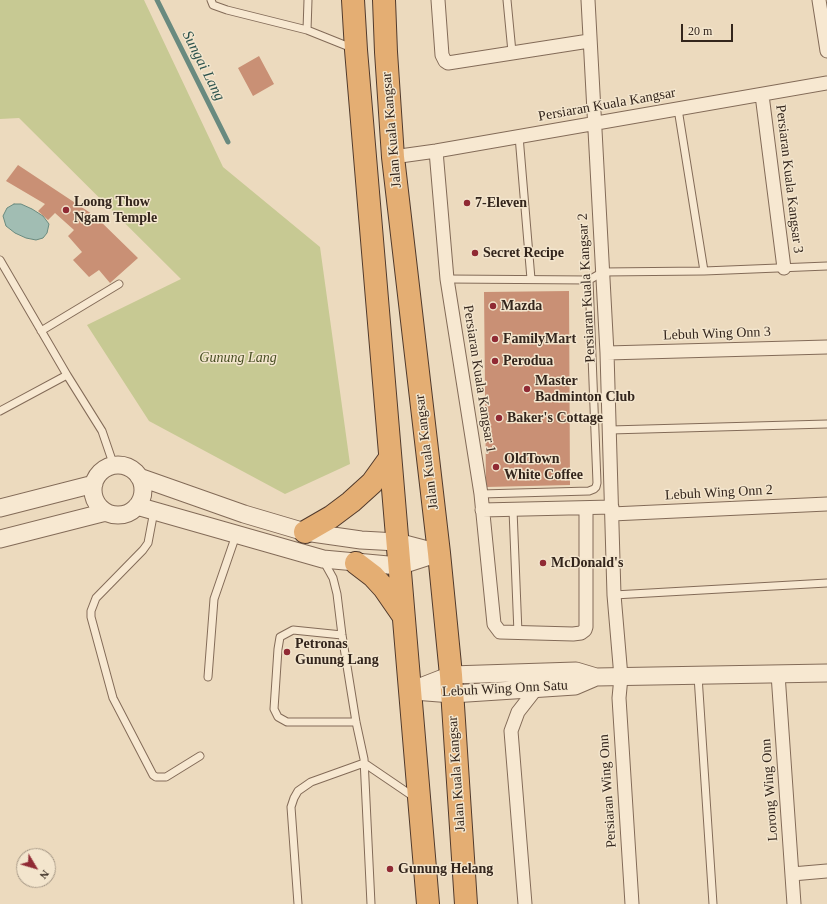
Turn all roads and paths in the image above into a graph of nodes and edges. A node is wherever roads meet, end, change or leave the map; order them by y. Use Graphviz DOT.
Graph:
graph roads {
  1 [pos="211,0"];
  2 [pos="308,0"];
  3 [pos="353,0"];
  4 [pos="384,0"];
  5 [pos="438,0"];
  6 [pos="507,0"];
  7 [pos="588,0"];
  8 [pos="819,0"];
  9 [pos="307,30"];
  10 [pos="589,41"];
  11 [pos="356,50"];
  12 [pos="827,51"];
  13 [pos="512,52"];
  14 [pos="827,83"];
  15 [pos="762,95"];
  16 [pos="678,109"];
  17 [pos="594,123"];
  18 [pos="519,136"];
  19 [pos="436,151"];
  20 [pos="393,157"];
  21 [pos="0,260"];
  22 [pos="827,266"];
  23 [pos="784,268"];
  24 [pos="704,271"];
  25 [pos="603,272"];
  26 [pos="447,279"];
  27 [pos="531,280"];
  28 [pos="589,280"];
  29 [pos="118,284"];
  30 [pos="41,331"];
  31 [pos="827,347"];
  32 [pos="607,353"];
  33 [pos="67,375"];
  34 [pos="0,411"];
  35 [pos="827,424"];
  36 [pos="610,430"];
  37 [pos="390,458"];
  38 [pos="114,466"];
  39 [pos="140,478"];
  40 [pos="94,484"];
  41 [pos="480,494"];
  42 [pos="827,504"];
  43 [pos="137,506"];
  44 [pos="0,508"];
  45 [pos="586,508"];
  46 [pos="482,510"];
  47 [pos="513,510"];
  48 [pos="612,510"];
  49 [pos="154,511"];
  50 [pos="106,512"];
  51 [pos="305,532"];
  52 [pos="236,535"];
  53 [pos="0,539"];
  54 [pos="397,542"];
  55 [pos="439,553"];
  56 [pos="323,559"];
  57 [pos="356,563"];
  58 [pos="399,566"];
  59 [pos="827,583"];
  60 [pos="614,595"];
  61 [pos="403,615"];
  62 [pos="518,633"];
  63 [pos="342,635"];
  64 [pos="827,673"];
  65 [pos="778,674"];
  66 [pos="698,676"];
  67 [pos="208,677"];
  68 [pos="596,677"];
  69 [pos="621,677"];
  70 [pos="452,684"];
  71 [pos="536,689"];
  72 [pos="410,690"];
  73 [pos="356,722"];
  74 [pos="200,756"];
  75 [pos="364,764"];
  76 [pos="420,801"];
  77 [pos="827,871"];
  78 [pos="792,874"];
  79 [pos="298,904"];
  80 [pos="371,904"];
  81 [pos="428,904"];
  82 [pos="466,904"];
  83 [pos="525,904"];
  84 [pos="632,904"];
  85 [pos="713,904"];
  86 [pos="794,904"];
  1 -- 9 [label="lane"];
  2 -- 9 [label="lane"];
  3 -- 11 [label="highway, Jalan Kuala Kangsar"];
  4 -- 20 [label="highway, Jalan Kuala Kangsar"];
  5 -- 13 [label="street"];
  6 -- 13 [label="lane"];
  7 -- 10 [label="street, Persiaran Kuala Kangsar 2"];
  8 -- 12 [label="street"];
  9 -- 11 [label="lane"];
  10 -- 13 [label="street"];
  10 -- 17 [label="street, Persiaran Kuala Kangsar 2"];
  11 -- 37 [label="highway, Jalan Kuala Kangsar"];
  14 -- 15 [label="street, Persiaran Kuala Kangsar"];
  15 -- 16 [label="street, Persiaran Kuala Kangsar"];
  15 -- 23 [label="street, Persiaran Kuala Kangsar 3"];
  16 -- 17 [label="street, Persiaran Kuala Kangsar"];
  16 -- 24 [label="lane"];
  17 -- 18 [label="street, Persiaran Kuala Kangsar"];
  17 -- 25 [label="street, Persiaran Kuala Kangsar 2"];
  18 -- 19 [label="street, Persiaran Kuala Kangsar"];
  18 -- 27 [label="lane"];
  19 -- 20 [label="street, Persiaran Kuala Kangsar"];
  19 -- 26 [label="street, Persiaran Kuala Kangsar 1"];
  20 -- 55 [label="highway, Jalan Kuala Kangsar"];
  21 -- 30 [label="lane"];
  22 -- 23 [label="lane"];
  23 -- 24 [label="lane"];
  24 -- 25 [label="lane"];
  25 -- 28 [label="lane"];
  25 -- 32 [label="street, Persiaran Kuala Kangsar 2"];
  26 -- 27 [label="lane"];
  26 -- 41 [label="street, Persiaran Kuala Kangsar 1"];
  27 -- 28 [label="lane"];
  28 -- 41 [label="lane"];
  29 -- 30 [label="lane"];
  30 -- 33 [label="lane"];
  31 -- 32 [label="street, Lebuh Wing Onn 3"];
  32 -- 36 [label="street, Persiaran Kuala Kangsar 2"];
  33 -- 34 [label="lane"];
  33 -- 38 [label="lane"];
  35 -- 36 [label="lane"];
  36 -- 48 [label="street, Persiaran Kuala Kangsar 2"];
  37 -- 51 [label="highway"];
  37 -- 54 [label="highway, Jalan Kuala Kangsar"];
  38 -- 39 [label="street"];
  38 -- 40 [label="street"];
  39 -- 43 [label="street"];
  39 -- 51 [label="street"];
  40 -- 44 [label="street"];
  40 -- 50 [label="street"];
  41 -- 46 [label="street, Persiaran Kuala Kangsar 1"];
  42 -- 48 [label="street, Lebuh Wing Onn 2"];
  43 -- 49 [label="street"];
  43 -- 50 [label="street"];
  45 -- 47 [label="street, Lebuh Wing Onn 2"];
  45 -- 48 [label="street, Lebuh Wing Onn 2"];
  45 -- 62 [label="street, Persiaran Kuala Kangsar 1"];
  46 -- 47 [label="street, Lebuh Wing Onn 2"];
  46 -- 62 [label="street, Persiaran Kuala Kangsar 1"];
  47 -- 62 [label="lane"];
  48 -- 60 [label="street, Persiaran Kuala Kangsar 2"];
  49 -- 52 [label="street"];
  49 -- 74 [label="lane"];
  50 -- 53 [label="street"];
  51 -- 54 [label="street"];
  52 -- 56 [label="street"];
  52 -- 67 [label="lane"];
  54 -- 55 [label="street"];
  54 -- 58 [label="highway, Jalan Kuala Kangsar"];
  55 -- 58 [label="street"];
  55 -- 70 [label="highway, Jalan Kuala Kangsar"];
  56 -- 57 [label="street"];
  56 -- 63 [label="lane"];
  57 -- 58 [label="street"];
  57 -- 61 [label="highway"];
  58 -- 61 [label="highway, Jalan Kuala Kangsar"];
  59 -- 60 [label="lane"];
  60 -- 69 [label="street, Persiaran Kuala Kangsar 2"];
  61 -- 72 [label="highway, Jalan Kuala Kangsar"];
  63 -- 73 [label="lane"];
  63 -- 73 [label="lane"];
  64 -- 65 [label="street, Lebuh Wing Onn Satu"];
  65 -- 66 [label="street, Lebuh Wing Onn Satu"];
  65 -- 78 [label="street, Lorong Wing Onn"];
  66 -- 69 [label="street, Lebuh Wing Onn Satu"];
  66 -- 85 [label="lane"];
  68 -- 69 [label="street, Lebuh Wing Onn Satu"];
  68 -- 70 [label="street, Lebuh Wing Onn Satu"];
  68 -- 71 [label="street, Lebuh Wing Onn Satu"];
  69 -- 84 [label="street, Persiaran Wing Onn"];
  70 -- 71 [label="street, Lebuh Wing Onn Satu"];
  70 -- 72 [label="street, Lebuh Wing Onn Satu"];
  70 -- 82 [label="highway, Jalan Kuala Kangsar"];
  71 -- 83 [label="street"];
  72 -- 76 [label="highway, Jalan Kuala Kangsar"];
  73 -- 75 [label="lane"];
  75 -- 76 [label="lane"];
  75 -- 79 [label="lane"];
  75 -- 80 [label="lane"];
  76 -- 81 [label="highway, Jalan Kuala Kangsar"];
  77 -- 78 [label="street"];
  78 -- 86 [label="street, Lorong Wing Onn"];
}
